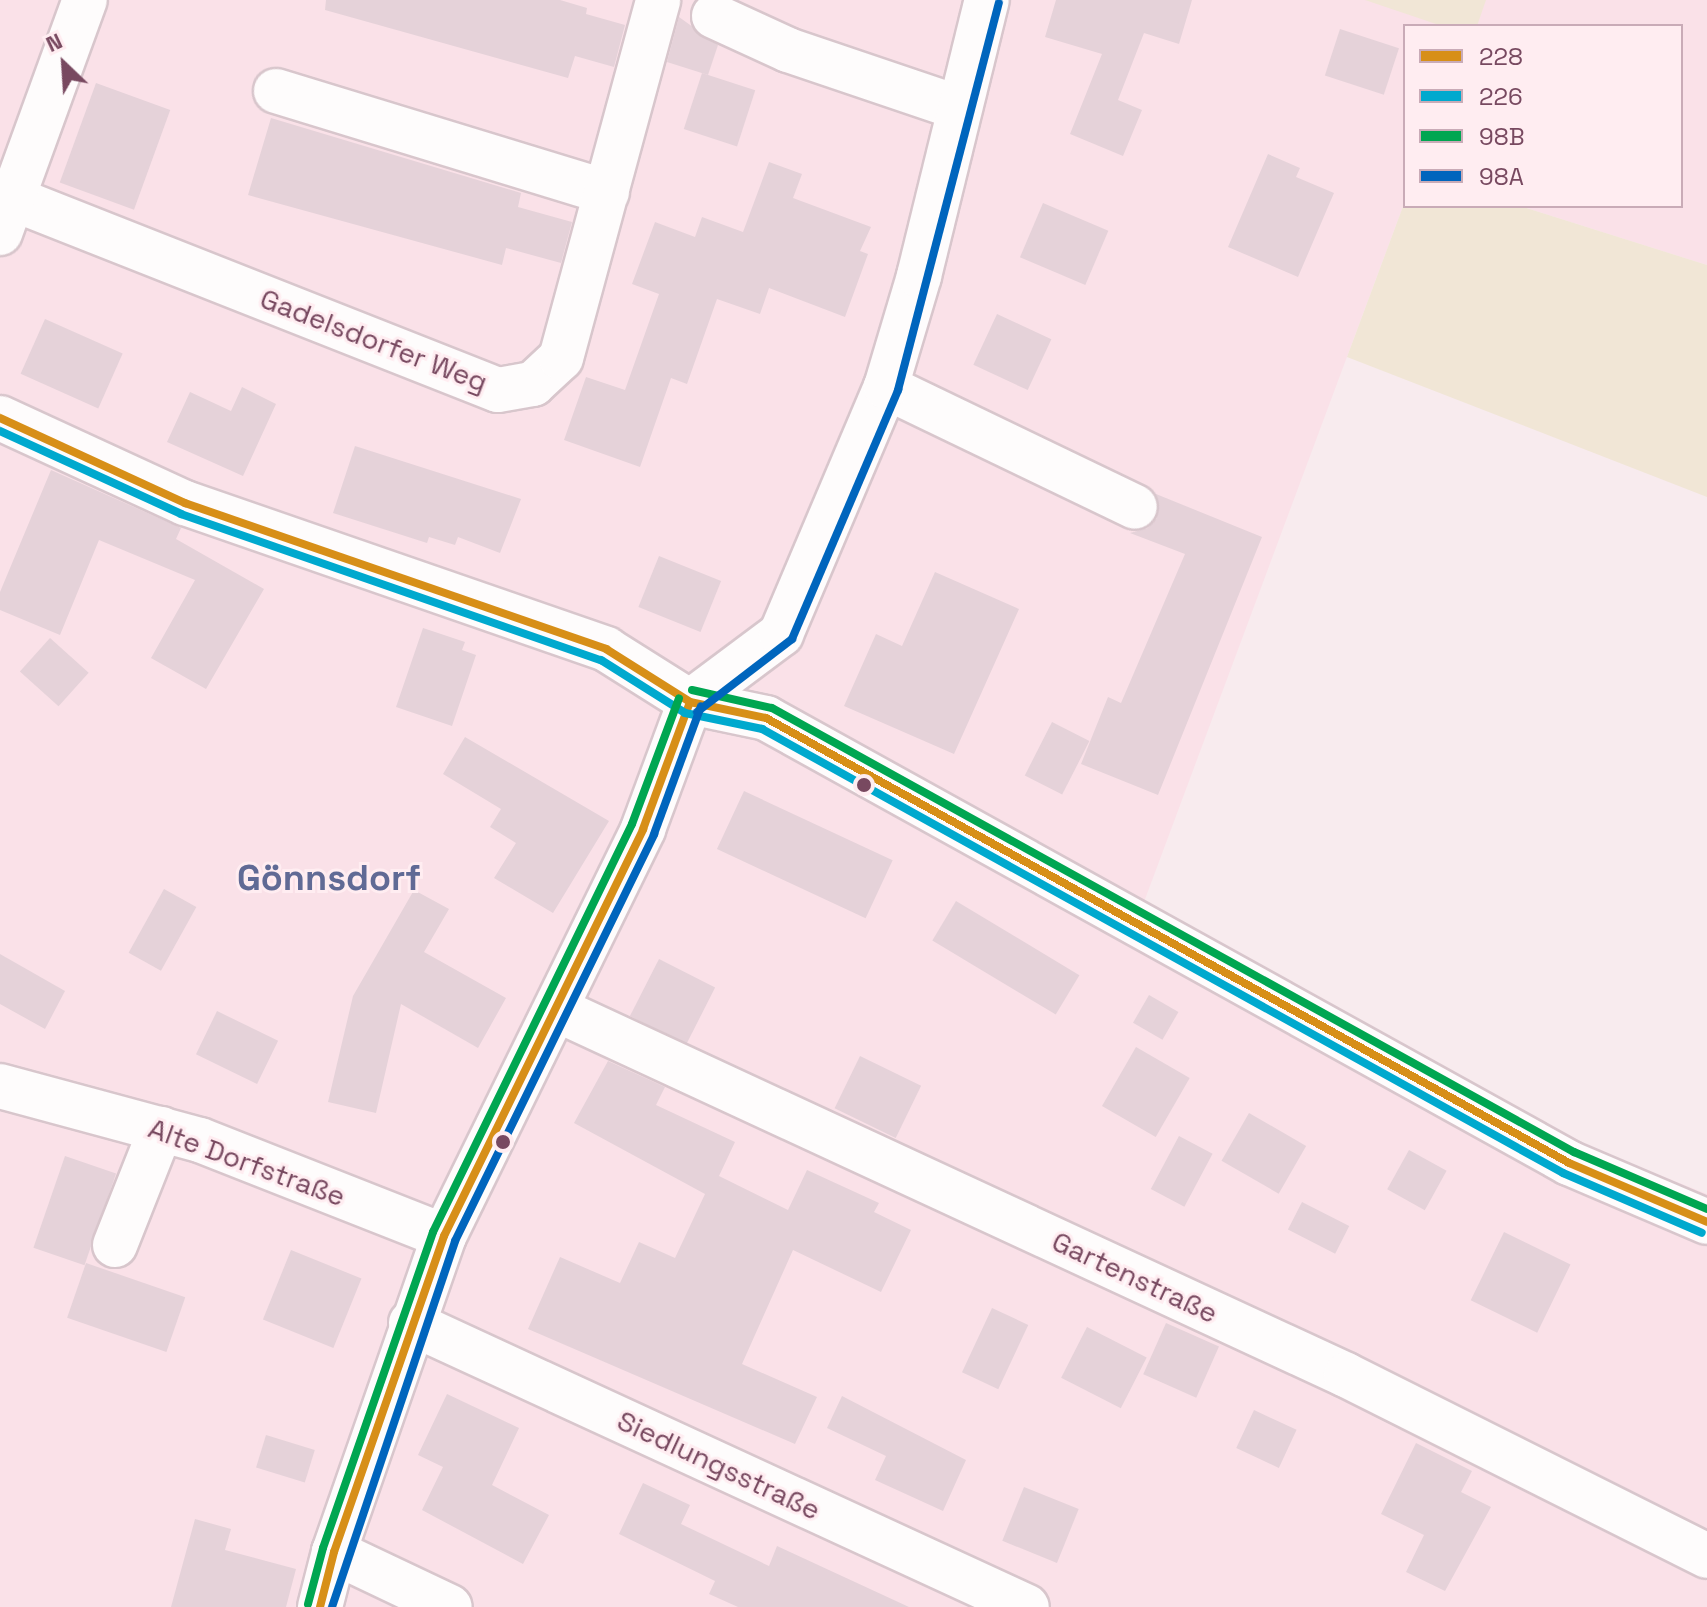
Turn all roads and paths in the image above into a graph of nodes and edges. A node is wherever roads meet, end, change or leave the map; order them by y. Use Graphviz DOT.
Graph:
graph roads {
  1 [pos="85,0"];
  2 [pos="658,0"];
  3 [pos="987,0"];
  4 [pos="714,16"];
  5 [pos="276,91"];
  6 [pos="959,108"];
  7 [pos="607,192"];
  8 [pos="7,216"];
  9 [pos="886,387"];
  10 [pos="0,418"];
  11 [pos="1135,507"];
  12 [pos="690,702"];
  13 [pos="558,1010"];
  14 [pos="0,1086"];
  15 [pos="161,1129"];
  16 [pos="1707,1222"];
  17 [pos="444,1236"];
  18 [pos="115,1245"];
  19 [pos="411,1323"];
  20 [pos="334,1552"];
  21 [pos="1707,1556"];
  22 [pos="320,1607"];
  23 [pos="450,1607"];
  24 [pos="1027,1607"];
  1 -- 8 [label="street"];
  2 -- 7 [label="street, Gadelsdorfer Weg"];
  3 -- 6 [label="street"];
  4 -- 6 [label="street"];
  5 -- 7 [label="street"];
  6 -- 9 [label="street"];
  7 -- 8 [label="street, Gadelsdorfer Weg"];
  9 -- 11 [label="street"];
  9 -- 12 [label="street"];
  10 -- 12 [label="street"];
  12 -- 13 [label="street"];
  12 -- 16 [label="street"];
  13 -- 17 [label="street"];
  13 -- 21 [label="street, Gartenstraße"];
  14 -- 15 [label="street, Alte Dorfstraße"];
  15 -- 17 [label="street, Alte Dorfstraße"];
  15 -- 18 [label="street"];
  17 -- 19 [label="street"];
  19 -- 20 [label="street"];
  19 -- 24 [label="street, Siedlungsstraße"];
  20 -- 22 [label="street"];
  20 -- 23 [label="street"];
}
